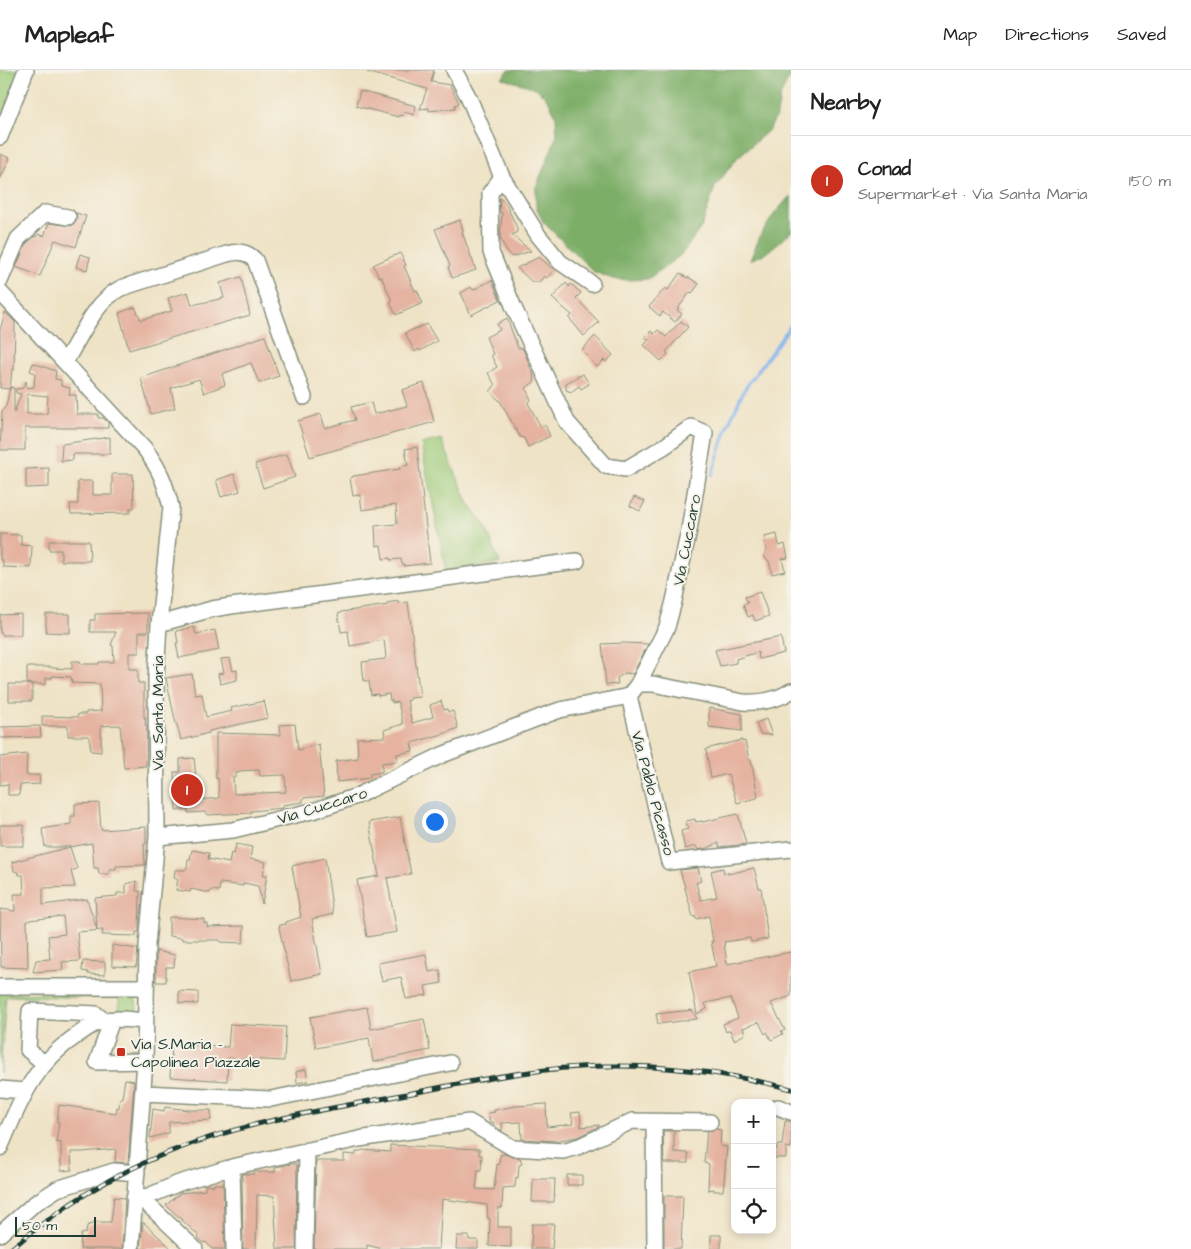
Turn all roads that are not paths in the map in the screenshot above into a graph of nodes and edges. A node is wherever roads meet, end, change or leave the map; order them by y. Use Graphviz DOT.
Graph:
graph roads {
  1 [pos="26,70"];
  2 [pos="454,70"];
  3 [pos="0,137"];
  4 [pos="502,177"];
  5 [pos="68,217"];
  6 [pos="0,281"];
  7 [pos="592,284"];
  8 [pos="0,292"];
  9 [pos="65,362"];
  10 [pos="304,397"];
  11 [pos="577,561"];
  12 [pos="159,624"];
  13 [pos="633,690"];
  14 [pos="791,691"];
  15 [pos="157,837"];
  16 [pos="791,849"];
  17 [pos="0,987"];
  18 [pos="146,987"];
  19 [pos="108,1020"];
  20 [pos="145,1021"];
  21 [pos="145,1061"];
  22 [pos="450,1063"];
  23 [pos="45,1064"];
  24 [pos="0,1089"];
  25 [pos="25,1091"];
  26 [pos="143,1093"];
  27 [pos="654,1122"];
  28 [pos="710,1122"];
  29 [pos="0,1148"];
  30 [pos="307,1150"];
  31 [pos="232,1166"];
  32 [pos="137,1173"];
  33 [pos="138,1198"];
  34 [pos="0,1234"];
  35 [pos="131,1249"];
  36 [pos="195,1249"];
  37 [pos="234,1249"];
  38 [pos="305,1249"];
  39 [pos="655,1249"];
  1 -- 3 [label="street"];
  2 -- 4 [label="street"];
  4 -- 7 [label="street"];
  4 -- 13 [label="street, Via Cuccaro"];
  5 -- 6 [label="street"];
  8 -- 9 [label="street, Via Santa Maria"];
  9 -- 10 [label="street"];
  9 -- 12 [label="street, Via Santa Maria"];
  11 -- 12 [label="street"];
  12 -- 15 [label="street, Via Santa Maria"];
  13 -- 14 [label="street"];
  13 -- 15 [label="street, Via Cuccaro"];
  13 -- 16 [label="street, Via Pablo Picasso"];
  15 -- 18 [label="street, Via Santa Maria"];
  17 -- 18 [label="street"];
  18 -- 20 [label="street, Via Santa Maria"];
  19 -- 20 [label="street"];
  19 -- 21 [label="street"];
  19 -- 23 [label="street"];
  19 -- 23 [label="street"];
  20 -- 21 [label="street, Via Santa Maria"];
  21 -- 26 [label="street, Via Santa Maria"];
  22 -- 26 [label="street"];
  23 -- 25 [label="street"];
  24 -- 25 [label="street"];
  25 -- 29 [label="street"];
  26 -- 32 [label="street, Via Santa Maria"];
  27 -- 28 [label="street"];
  27 -- 30 [label="street"];
  27 -- 39 [label="street"];
  30 -- 31 [label="street"];
  30 -- 38 [label="street"];
  31 -- 33 [label="street"];
  31 -- 37 [label="street"];
  32 -- 33 [label="street, Via Santa Maria"];
  32 -- 34 [label="street"];
  33 -- 35 [label="street, Via Santa Maria"];
  33 -- 36 [label="street"];
}
